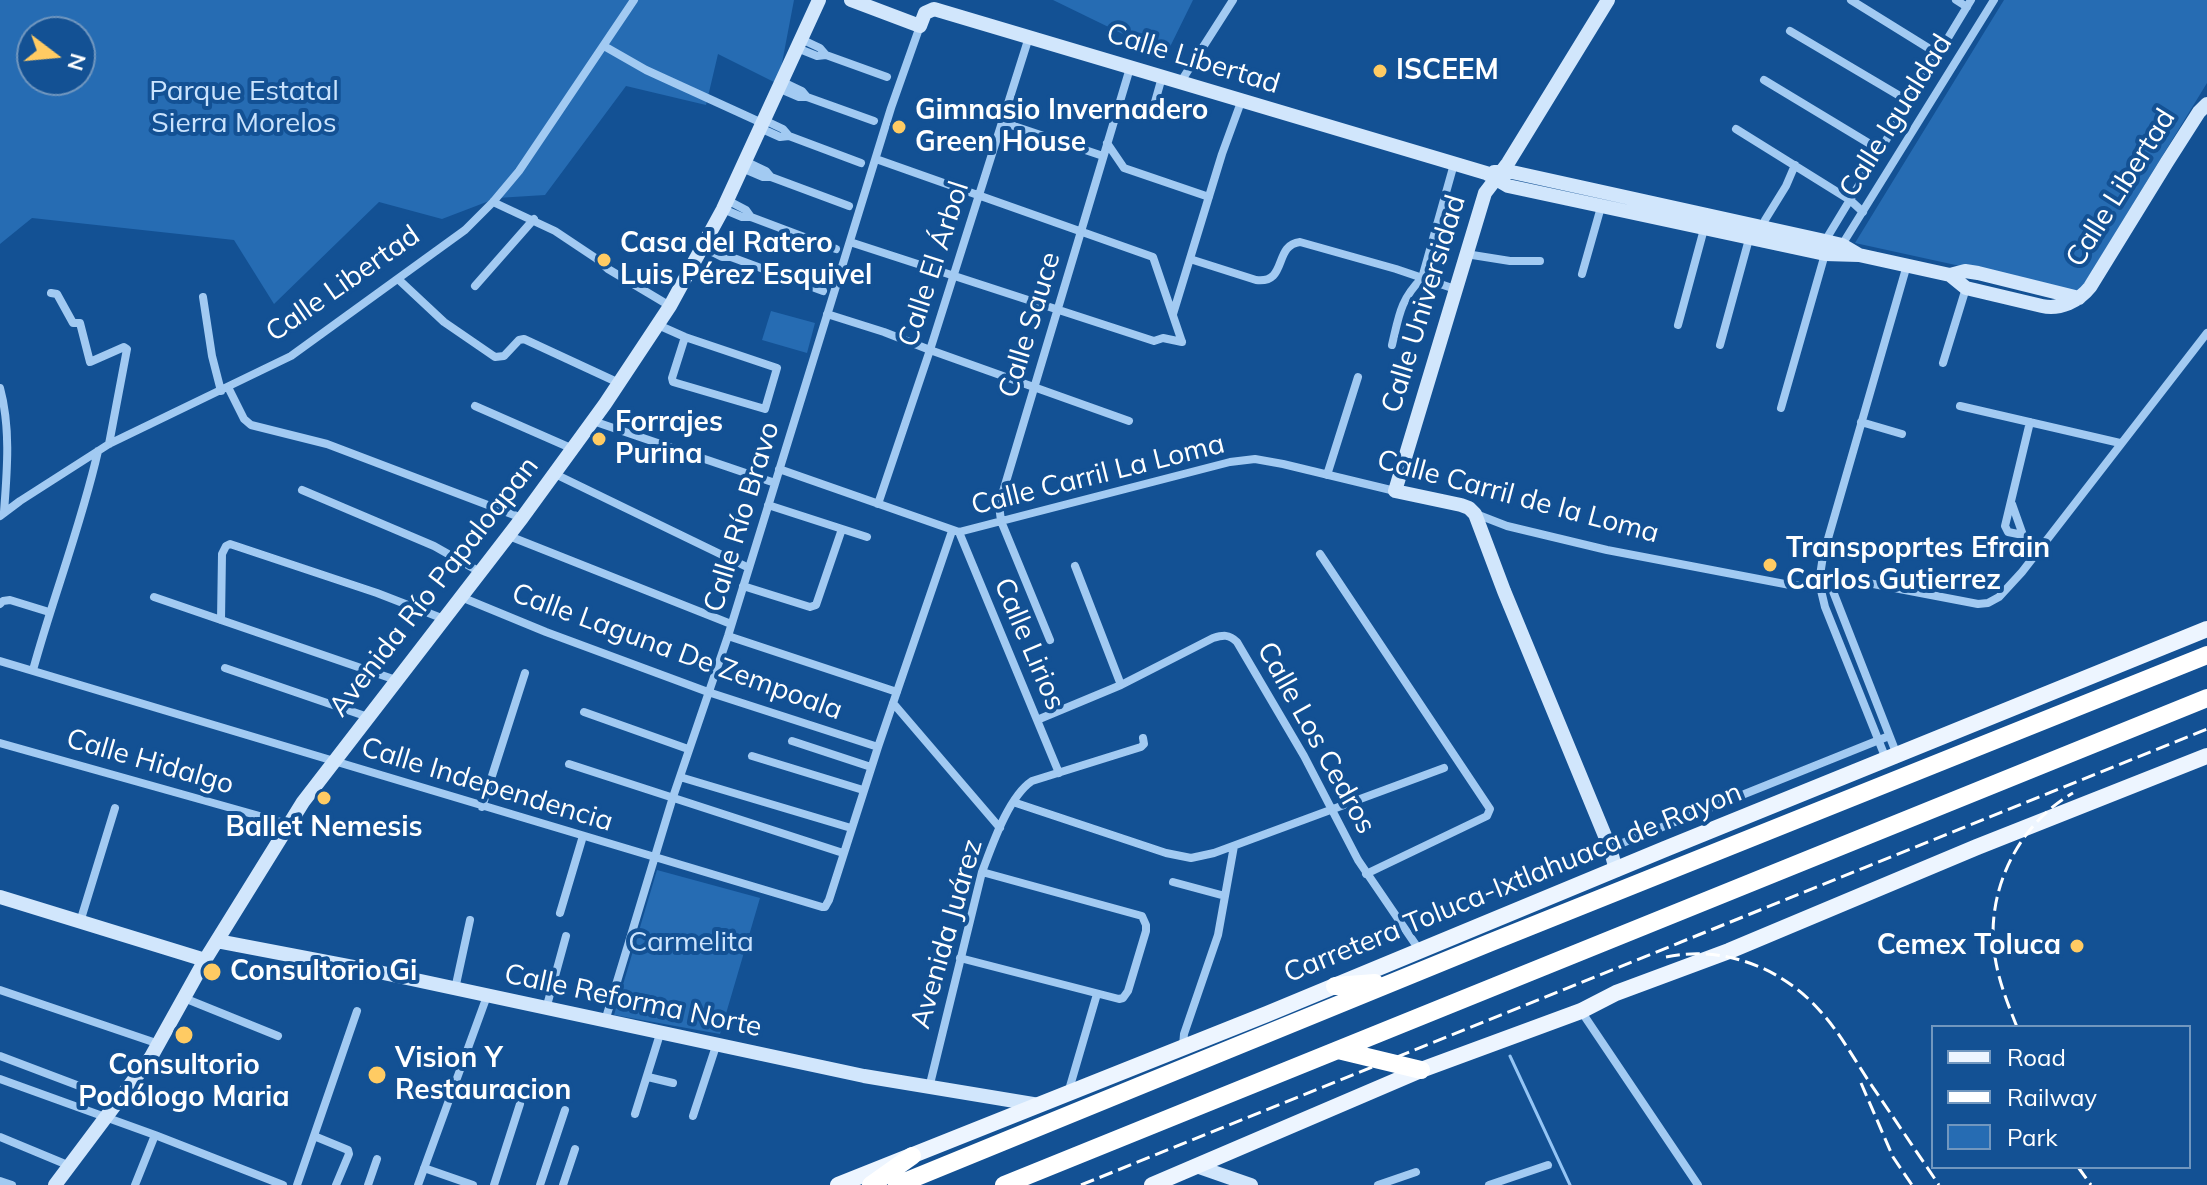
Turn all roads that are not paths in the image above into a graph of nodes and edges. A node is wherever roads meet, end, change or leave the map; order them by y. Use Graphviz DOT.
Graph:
graph roads {
  1 [pos="634,0"];
  2 [pos="819,0"];
  3 [pos="851,0"];
  4 [pos="1233,0"];
  5 [pos="1608,0"];
  6 [pos="1851,0"];
  7 [pos="1956,0"];
  8 [pos="1994,0"];
  9 [pos="1969,3"];
  10 [pos="920,26"];
  11 [pos="1790,31"];
  12 [pos="1029,37"];
  13 [pos="799,43"];
  14 [pos="604,46"];
  15 [pos="1938,54"];
  16 [pos="1130,68"];
  17 [pos="887,77"];
  18 [pos="1162,77"];
  19 [pos="1764,80"];
  20 [pos="1180,83"];
  21 [pos="780,85"];
  22 [pos="1241,102"];
  23 [pos="1910,102"];
  24 [pos="2207,104"];
  25 [pos="1153,109"];
  26 [pos="874,121"];
  27 [pos="1002,122"];
  28 [pos="762,124"];
  29 [pos="1736,129"];
  30 [pos="1107,143"];
  31 [pos="1880,150"];
  32 [pos="1103,156"];
  33 [pos="876,159"];
  34 [pos="861,163"];
  35 [pos="1454,164"];
  36 [pos="743,165"];
  37 [pos="1795,165"];
  38 [pos="1494,176"];
  39 [pos="979,196"];
  40 [pos="1209,197"];
  41 [pos="1850,200"];
  42 [pos="493,202"];
  43 [pos="725,205"];
  44 [pos="849,206"];
  45 [pos="1601,207"];
  46 [pos="1863,212"];
  47 [pos="534,219"];
  48 [pos="1763,228"];
  49 [pos="1704,229"];
  50 [pos="1082,233"];
  51 [pos="1749,239"];
  52 [pos="850,242"];
  53 [pos="705,244"];
  54 [pos="836,249"];
  55 [pos="1832,249"];
  56 [pos="1466,254"];
  57 [pos="1190,259"];
  58 [pos="1540,261"];
  59 [pos="1907,265"];
  60 [pos="1582,274"];
  61 [pos="1950,275"];
  62 [pos="953,276"];
  63 [pos="1422,278"];
  64 [pos="398,279"];
  65 [pos="475,286"];
  66 [pos="1966,288"];
  67 [pos="1455,289"];
  68 [pos="823,291"];
  69 [pos="51,293"];
  70 [pos="203,297"];
  71 [pos="2079,298"];
  72 [pos="670,306"];
  73 [pos="1057,310"];
  74 [pos="827,314"];
  75 [pos="1173,315"];
  76 [pos="658,325"];
  77 [pos="1678,325"];
  78 [pos="2207,333"];
  79 [pos="685,337"];
  80 [pos="1392,345"];
  81 [pos="1720,345"];
  82 [pos="930,350"];
  83 [pos="1943,363"];
  84 [pos="1358,377"];
  85 [pos="619,383"];
  86 [pos="1034,387"];
  87 [pos="224,389"];
  88 [pos="0,391"];
  89 [pos="475,406"];
  90 [pos="1960,406"];
  91 [pos="1781,408"];
  92 [pos="593,421"];
  93 [pos="1129,421"];
  94 [pos="1861,422"];
  95 [pos="2030,422"];
  96 [pos="1902,434"];
  97 [pos="2120,443"];
  98 [pos="109,444"];
  99 [pos="573,449"];
  100 [pos="98,451"];
  101 [pos="1255,459"];
  102 [pos="779,469"];
  103 [pos="555,474"];
  104 [pos="1327,475"];
  105 [pos="775,483"];
  106 [pos="302,490"];
  107 [pos="1395,491"];
  108 [pos="2011,501"];
  109 [pos="878,504"];
  110 [pos="768,505"];
  111 [pos="2,514"];
  112 [pos="1475,514"];
  113 [pos="522,518"];
  114 [pos="1001,521"];
  115 [pos="842,529"];
  116 [pos="956,531"];
  117 [pos="2023,535"];
  118 [pos="509,536"];
  119 [pos="867,537"];
  120 [pos="1320,554"];
  121 [pos="2035,554"];
  122 [pos="1075,566"];
  123 [pos="749,568"];
  124 [pos="481,573"];
  125 [pos="1823,581"];
  126 [pos="743,586"];
  127 [pos="154,597"];
  128 [pos="461,597"];
  129 [pos="0,604"];
  130 [pos="49,612"];
  131 [pos="444,619"];
  132 [pos="221,620"];
  133 [pos="731,624"];
  134 [pos="2207,629"];
  135 [pos="728,636"];
  136 [pos="1050,640"];
  137 [pos="2207,655"];
  138 [pos="0,661"];
  139 [pos="225,668"];
  140 [pos="33,670"];
  141 [pos="525,673"];
  142 [pos="396,680"];
  143 [pos="1121,685"];
  144 [pos="708,692"];
  145 [pos="897,692"];
  146 [pos="2207,698"];
  147 [pos="893,703"];
  148 [pos="584,712"];
  149 [pos="368,717"];
  150 [pos="1037,720"];
  151 [pos="1889,736"];
  152 [pos="1143,738"];
  153 [pos="1878,740"];
  154 [pos="792,741"];
  155 [pos="0,743"];
  156 [pos="878,747"];
  157 [pos="688,749"];
  158 [pos="752,756"];
  159 [pos="2207,756"];
  160 [pos="1892,757"];
  161 [pos="333,762"];
  162 [pos="569,764"];
  163 [pos="871,767"];
  164 [pos="1444,768"];
  165 [pos="1059,773"];
  166 [pos="680,777"];
  167 [pos="1766,786"];
  168 [pos="863,790"];
  169 [pos="673,797"];
  170 [pos="1013,802"];
  171 [pos="1773,805"];
  172 [pos="482,807"];
  173 [pos="115,808"];
  174 [pos="1333,810"];
  175 [pos="288,824"];
  176 [pos="851,828"];
  177 [pos="1000,828"];
  178 [pos="583,836"];
  179 [pos="1234,846"];
  180 [pos="1610,848"];
  181 [pos="843,853"];
  182 [pos="655,857"];
  183 [pos="1616,870"];
  184 [pos="982,872"];
  185 [pos="1369,878"];
  186 [pos="1173,882"];
  187 [pos="1225,896"];
  188 [pos="0,897"];
  189 [pos="560,913"];
  190 [pos="470,920"];
  191 [pos="80,922"];
  192 [pos="566,936"];
  193 [pos="217,941"];
  194 [pos="1420,951"];
  195 [pos="960,958"];
  196 [pos="205,960"];
  197 [pos="1394,982"];
  198 [pos="1335,986"];
  199 [pos="455,989"];
  200 [pos="0,990"];
  201 [pos="1097,994"];
  202 [pos="487,996"];
  203 [pos="184,998"];
  204 [pos="546,1010"];
  205 [pos="357,1011"];
  206 [pos="1581,1011"];
  207 [pos="605,1021"];
  208 [pos="660,1034"];
  209 [pos="278,1036"];
  210 [pos="159,1044"];
  211 [pos="716,1046"];
  212 [pos="1183,1047"];
  213 [pos="1338,1050"];
  214 [pos="0,1056"];
  215 [pos="1421,1070"];
  216 [pos="648,1077"];
  217 [pos="0,1079"];
  218 [pos="673,1083"];
  219 [pos="929,1088"];
  220 [pos="1068,1093"];
  221 [pos="120,1101"];
  222 [pos="520,1104"];
  223 [pos="1039,1105"];
  224 [pos="565,1110"];
  225 [pos="635,1114"];
  226 [pos="693,1116"];
  227 [pos="106,1118"];
  228 [pos="155,1135"];
  229 [pos="314,1136"];
  230 [pos="0,1137"];
  231 [pos="575,1149"];
  232 [pos="912,1156"];
  233 [pos="377,1159"];
  234 [pos="1548,1165"];
  235 [pos="70,1166"];
  236 [pos="1196,1166"];
  237 [pos="424,1168"];
  238 [pos="1416,1172"];
  239 [pos="0,1181"];
  240 [pos="12,1185"];
  241 [pos="55,1185"];
  242 [pos="135,1185"];
  243 [pos="283,1185"];
  244 [pos="297,1185"];
  245 [pos="336,1185"];
  246 [pos="368,1185"];
  247 [pos="418,1185"];
  248 [pos="473,1185"];
  249 [pos="494,1185"];
  250 [pos="540,1185"];
  251 [pos="563,1185"];
  252 [pos="838,1185"];
  253 [pos="871,1185"];
  254 [pos="897,1185"];
  255 [pos="1004,1185"];
  256 [pos="1152,1185"];
  257 [pos="1251,1185"];
  258 [pos="1378,1185"];
  259 [pos="1489,1185"];
  260 [pos="1698,1185"];
  1 -- 14 [label="street, Calle Libertad"];
  2 -- 13 [label="main road, Avenida Río Papaloapan"];
  3 -- 10 [label="main road"];
  4 -- 20 [label="street"];
  5 -- 38 [label="main road, Calle Universidad"];
  6 -- 15 [label="street"];
  7 -- 9 [label="street"];
  8 -- 46 [label="street, Calle Igualdad"];
  9 -- 15 [label="street, Calle Igualdad"];
  10 -- 12 [label="main road, Calle Libertad"];
  10 -- 33 [label="street, Calle Río Bravo"];
  11 -- 23 [label="street"];
  12 -- 16 [label="main road, Calle Libertad"];
  12 -- 27 [label="street, Calle El Árbol"];
  13 -- 17 [label="street"];
  13 -- 21 [label="main road, Avenida Río Papaloapan"];
  14 -- 28 [label="street"];
  14 -- 42 [label="street, Calle Libertad"];
  15 -- 23 [label="street, Calle Igualdad"];
  16 -- 18 [label="main road, Calle Libertad"];
  16 -- 30 [label="street, Calle Sauce"];
  18 -- 20 [label="main road, Calle Libertad"];
  18 -- 25 [label="street"];
  19 -- 31 [label="street"];
  20 -- 22 [label="main road, Calle Libertad"];
  21 -- 26 [label="street"];
  21 -- 28 [label="main road, Avenida Río Papaloapan"];
  22 -- 35 [label="main road, Calle Libertad"];
  22 -- 40 [label="street"];
  23 -- 31 [label="street, Calle Igualdad"];
  24 -- 71 [label="main road, Calle Libertad"];
  27 -- 32 [label="street"];
  27 -- 39 [label="street, Calle El Árbol"];
  28 -- 34 [label="street"];
  28 -- 36 [label="main road, Avenida Río Papaloapan"];
  29 -- 37 [label="street"];
  30 -- 32 [label="street, Calle Sauce"];
  30 -- 40 [label="street"];
  31 -- 41 [label="street, Calle Igualdad"];
  32 -- 50 [label="street, Calle Sauce"];
  33 -- 39 [label="street"];
  33 -- 52 [label="street, Calle Río Bravo"];
  35 -- 38 [label="main road, Calle Libertad"];
  35 -- 63 [label="street"];
  36 -- 43 [label="main road, Avenida Río Papaloapan"];
  36 -- 44 [label="street"];
  37 -- 41 [label="street"];
  37 -- 48 [label="street"];
  38 -- 45 [label="main road, Calle Libertad"];
  38 -- 48 [label="main road, Calle Libertad"];
  38 -- 56 [label="main road, Calle Universidad"];
  39 -- 50 [label="street"];
  39 -- 62 [label="street, Calle El Árbol"];
  40 -- 57 [label="street"];
  41 -- 46 [label="street"];
  41 -- 55 [label="street, Calle Igualdad"];
  42 -- 47 [label="street"];
  42 -- 64 [label="street, Calle Libertad"];
  43 -- 53 [label="main road, Avenida Río Papaloapan"];
  43 -- 54 [label="street"];
  45 -- 49 [label="main road, Calle Libertad"];
  45 -- 60 [label="street"];
  46 -- 55 [label="street, Calle Igualdad"];
  47 -- 65 [label="street"];
  47 -- 72 [label="street"];
  48 -- 55 [label="main road, Calle Libertad"];
  49 -- 51 [label="main road, Calle Libertad"];
  49 -- 77 [label="street"];
  50 -- 73 [label="street, Calle Sauce"];
  50 -- 75 [label="street"];
  51 -- 55 [label="main road, Calle Libertad"];
  51 -- 81 [label="street"];
  52 -- 62 [label="street"];
  52 -- 74 [label="street, Calle Río Bravo"];
  53 -- 68 [label="street"];
  53 -- 72 [label="main road, Avenida Río Papaloapan"];
  55 -- 59 [label="main road, Calle Libertad"];
  55 -- 91 [label="street"];
  56 -- 58 [label="street"];
  56 -- 67 [label="main road, Calle Universidad"];
  57 -- 63 [label="street"];
  57 -- 75 [label="street"];
  59 -- 61 [label="main road, Calle Libertad"];
  59 -- 94 [label="street"];
  61 -- 66 [label="main road, Calle Libertad"];
  61 -- 71 [label="main road, Calle Libertad"];
  62 -- 73 [label="street"];
  62 -- 82 [label="street, Calle El Árbol"];
  63 -- 67 [label="street"];
  63 -- 80 [label="street"];
  64 -- 85 [label="street"];
  64 -- 87 [label="street, Calle Libertad"];
  66 -- 71 [label="main road, Calle Libertad"];
  66 -- 83 [label="street"];
  67 -- 107 [label="main road, Calle Universidad"];
  69 -- 98 [label="street"];
  70 -- 87 [label="street"];
  72 -- 76 [label="main road, Avenida Río Papaloapan"];
  73 -- 75 [label="street"];
  73 -- 86 [label="street, Calle Sauce"];
  74 -- 82 [label="street"];
  74 -- 102 [label="street, Calle Río Bravo"];
  76 -- 79 [label="street"];
  76 -- 85 [label="main road, Avenida Río Papaloapan"];
  78 -- 97 [label="street"];
  79 -- 79 [label="street"];
  82 -- 86 [label="street"];
  82 -- 109 [label="street, Calle El Árbol"];
  84 -- 104 [label="street"];
  85 -- 92 [label="main road, Avenida Río Papaloapan"];
  86 -- 93 [label="street"];
  86 -- 114 [label="street, Calle Sauce"];
  87 -- 98 [label="street, Calle Libertad"];
  87 -- 113 [label="street"];
  88 -- 111 [label="street"];
  89 -- 99 [label="street"];
  90 -- 95 [label="street"];
  92 -- 99 [label="main road, Avenida Río Papaloapan"];
  92 -- 105 [label="street"];
  94 -- 96 [label="street"];
  94 -- 125 [label="street"];
  95 -- 97 [label="street"];
  95 -- 108 [label="street"];
  97 -- 121 [label="street"];
  98 -- 100 [label="street, Calle Libertad"];
  99 -- 103 [label="main road, Avenida Río Papaloapan"];
  100 -- 111 [label="street, Calle Libertad"];
  100 -- 130 [label="street"];
  101 -- 104 [label="street, Calle Carril de la Loma"];
  101 -- 114 [label="street, Calle Carril La Loma"];
  102 -- 105 [label="street, Calle Río Bravo"];
  102 -- 109 [label="street"];
  103 -- 113 [label="main road, Avenida Río Papaloapan"];
  103 -- 123 [label="street"];
  104 -- 107 [label="street, Calle Carril de la Loma"];
  105 -- 110 [label="street, Calle Río Bravo"];
  106 -- 124 [label="street"];
  107 -- 112 [label="main road, Calle Carril de la Loma"];
  108 -- 117 [label="street"];
  108 -- 117 [label="street"];
  109 -- 116 [label="street"];
  110 -- 115 [label="street"];
  110 -- 123 [label="street, Calle Río Bravo"];
  112 -- 125 [label="street, Calle Carril de la Loma"];
  112 -- 180 [label="main road"];
  113 -- 118 [label="main road, Avenida Río Papaloapan"];
  114 -- 116 [label="street, Calle Carril La Loma"];
  114 -- 136 [label="street"];
  115 -- 119 [label="street"];
  115 -- 126 [label="street"];
  116 -- 145 [label="street"];
  116 -- 150 [label="street, Calle Lirios"];
  117 -- 121 [label="street"];
  118 -- 124 [label="main road, Avenida Río Papaloapan"];
  118 -- 133 [label="street"];
  120 -- 185 [label="street"];
  121 -- 125 [label="street, Calle Carril de la Loma"];
  122 -- 143 [label="street"];
  123 -- 126 [label="street, Calle Río Bravo"];
  124 -- 128 [label="main road, Avenida Río Papaloapan"];
  125 -- 151 [label="street"];
  125 -- 153 [label="street"];
  126 -- 133 [label="street, Calle Río Bravo"];
  127 -- 132 [label="street"];
  128 -- 131 [label="main road, Avenida Río Papaloapan"];
  128 -- 144 [label="street, Calle Laguna De Zempoala"];
  129 -- 130 [label="street"];
  130 -- 140 [label="street"];
  131 -- 132 [label="street"];
  131 -- 142 [label="main road, Avenida Río Papaloapan"];
  132 -- 142 [label="street"];
  133 -- 135 [label="street, Calle Río Bravo"];
  134 -- 160 [label="main road, Carretera Toluca-Ixtlahuaca de Rayon"];
  135 -- 144 [label="street, Calle Río Bravo"];
  135 -- 145 [label="street"];
  137 -- 197 [label="highway, Carretera Toluca-Ixtlahuaca de Rayon"];
  138 -- 140 [label="street, Calle Independencia"];
  139 -- 149 [label="street"];
  140 -- 161 [label="street, Calle Independencia"];
  141 -- 172 [label="street"];
  142 -- 149 [label="main road, Avenida Río Papaloapan"];
  143 -- 150 [label="street, Calle Los Cedros"];
  143 -- 174 [label="street, Calle Los Cedros"];
  144 -- 156 [label="street, Calle Laguna De Zempoala"];
  144 -- 157 [label="street, Calle Río Bravo"];
  145 -- 147 [label="street"];
  146 -- 213 [label="highway"];
  147 -- 156 [label="street"];
  147 -- 177 [label="street"];
  148 -- 157 [label="street"];
  149 -- 161 [label="main road, Avenida Río Papaloapan"];
  150 -- 165 [label="street, Calle Lirios"];
  151 -- 153 [label="street"];
  151 -- 160 [label="street"];
  152 -- 165 [label="street, Avenida Juárez"];
  153 -- 160 [label="street"];
  153 -- 167 [label="street"];
  154 -- 163 [label="street"];
  155 -- 175 [label="street, Calle Hidalgo"];
  156 -- 163 [label="street"];
  157 -- 166 [label="street, Calle Río Bravo"];
  158 -- 168 [label="street"];
  159 -- 206 [label="main road"];
  160 -- 171 [label="main road, Carretera Toluca-Ixtlahuaca de Rayon"];
  161 -- 172 [label="street, Calle Independencia"];
  161 -- 175 [label="main road, Avenida Río Papaloapan"];
  162 -- 169 [label="street"];
  163 -- 168 [label="street"];
  164 -- 174 [label="street"];
  165 -- 170 [label="street, Avenida Juárez"];
  166 -- 169 [label="street, Calle Río Bravo"];
  166 -- 176 [label="street"];
  167 -- 171 [label="street"];
  167 -- 180 [label="street"];
  168 -- 176 [label="street"];
  169 -- 181 [label="street"];
  169 -- 182 [label="street, Calle Río Bravo"];
  170 -- 177 [label="street, Avenida Juárez"];
  170 -- 179 [label="street"];
  171 -- 183 [label="main road, Carretera Toluca-Ixtlahuaca de Rayon"];
  172 -- 178 [label="street, Calle Independencia"];
  173 -- 191 [label="street"];
  174 -- 179 [label="street"];
  174 -- 185 [label="street, Calle Los Cedros"];
  175 -- 193 [label="main road, Avenida Río Papaloapan"];
  176 -- 181 [label="street"];
  177 -- 184 [label="street, Avenida Juárez"];
  178 -- 182 [label="street, Calle Independencia"];
  178 -- 189 [label="street"];
  179 -- 187 [label="street"];
  180 -- 183 [label="main road"];
  181 -- 182 [label="street, Calle Independencia"];
  182 -- 207 [label="street, Calle Río Bravo"];
  183 -- 194 [label="main road, Carretera Toluca-Ixtlahuaca de Rayon"];
  184 -- 195 [label="street, Avenida Juárez"];
  184 -- 201 [label="street"];
  185 -- 194 [label="street, Calle Los Cedros"];
  186 -- 187 [label="street"];
  187 -- 212 [label="street"];
  188 -- 191 [label="main road"];
  190 -- 199 [label="street"];
  191 -- 196 [label="main road"];
  192 -- 204 [label="street"];
  193 -- 196 [label="main road, Avenida Río Papaloapan"];
  193 -- 199 [label="main road, Calle Reforma Norte"];
  194 -- 198 [label="main road, Carretera Toluca-Ixtlahuaca de Rayon"];
  195 -- 201 [label="street"];
  195 -- 219 [label="street, Avenida Juárez"];
  196 -- 203 [label="main road, Avenida Río Papaloapan"];
  197 -- 198 [label="highway"];
  197 -- 254 [label="highway, Carretera Toluca-Ixtlahuaca de Rayon"];
  198 -- 212 [label="main road, Carretera Toluca-Ixtlahuaca de Rayon"];
  199 -- 202 [label="main road, Calle Reforma Norte"];
  200 -- 210 [label="street"];
  201 -- 220 [label="street"];
  202 -- 204 [label="main road, Calle Reforma Norte"];
  202 -- 237 [label="street"];
  203 -- 209 [label="street"];
  203 -- 210 [label="main road, Avenida Río Papaloapan"];
  204 -- 207 [label="main road, Calle Reforma Norte"];
  205 -- 229 [label="street"];
  206 -- 215 [label="main road"];
  206 -- 260 [label="street"];
  207 -- 208 [label="main road, Calle Reforma Norte"];
  208 -- 211 [label="main road, Calle Reforma Norte"];
  208 -- 216 [label="street"];
  210 -- 221 [label="main road, Avenida Río Papaloapan"];
  211 -- 219 [label="main road, Calle Reforma Norte"];
  211 -- 226 [label="street"];
  212 -- 220 [label="main road, Carretera Toluca-Ixtlahuaca de Rayon"];
  213 -- 215 [label="highway"];
  213 -- 255 [label="highway"];
  214 -- 221 [label="street"];
  215 -- 236 [label="main road"];
  216 -- 218 [label="street"];
  216 -- 225 [label="street"];
  217 -- 227 [label="street"];
  219 -- 223 [label="main road, Calle Reforma Norte"];
  220 -- 223 [label="main road, Carretera Toluca-Ixtlahuaca de Rayon"];
  221 -- 227 [label="main road, Avenida Río Papaloapan"];
  222 -- 249 [label="street"];
  223 -- 232 [label="main road, Carretera Toluca-Ixtlahuaca de Rayon"];
  224 -- 250 [label="street"];
  227 -- 228 [label="street"];
  227 -- 235 [label="main road, Avenida Río Papaloapan"];
  228 -- 242 [label="street"];
  228 -- 243 [label="street"];
  229 -- 244 [label="street"];
  229 -- 245 [label="street"];
  230 -- 235 [label="street"];
  231 -- 251 [label="street"];
  232 -- 252 [label="main road, Carretera Toluca-Ixtlahuaca de Rayon"];
  232 -- 253 [label="highway"];
  233 -- 246 [label="street"];
  234 -- 259 [label="street"];
  235 -- 241 [label="main road, Avenida Río Papaloapan"];
  236 -- 256 [label="main road"];
  236 -- 257 [label="main road"];
  237 -- 247 [label="street"];
  237 -- 248 [label="street"];
  238 -- 258 [label="street"];
  239 -- 240 [label="street"];
}
